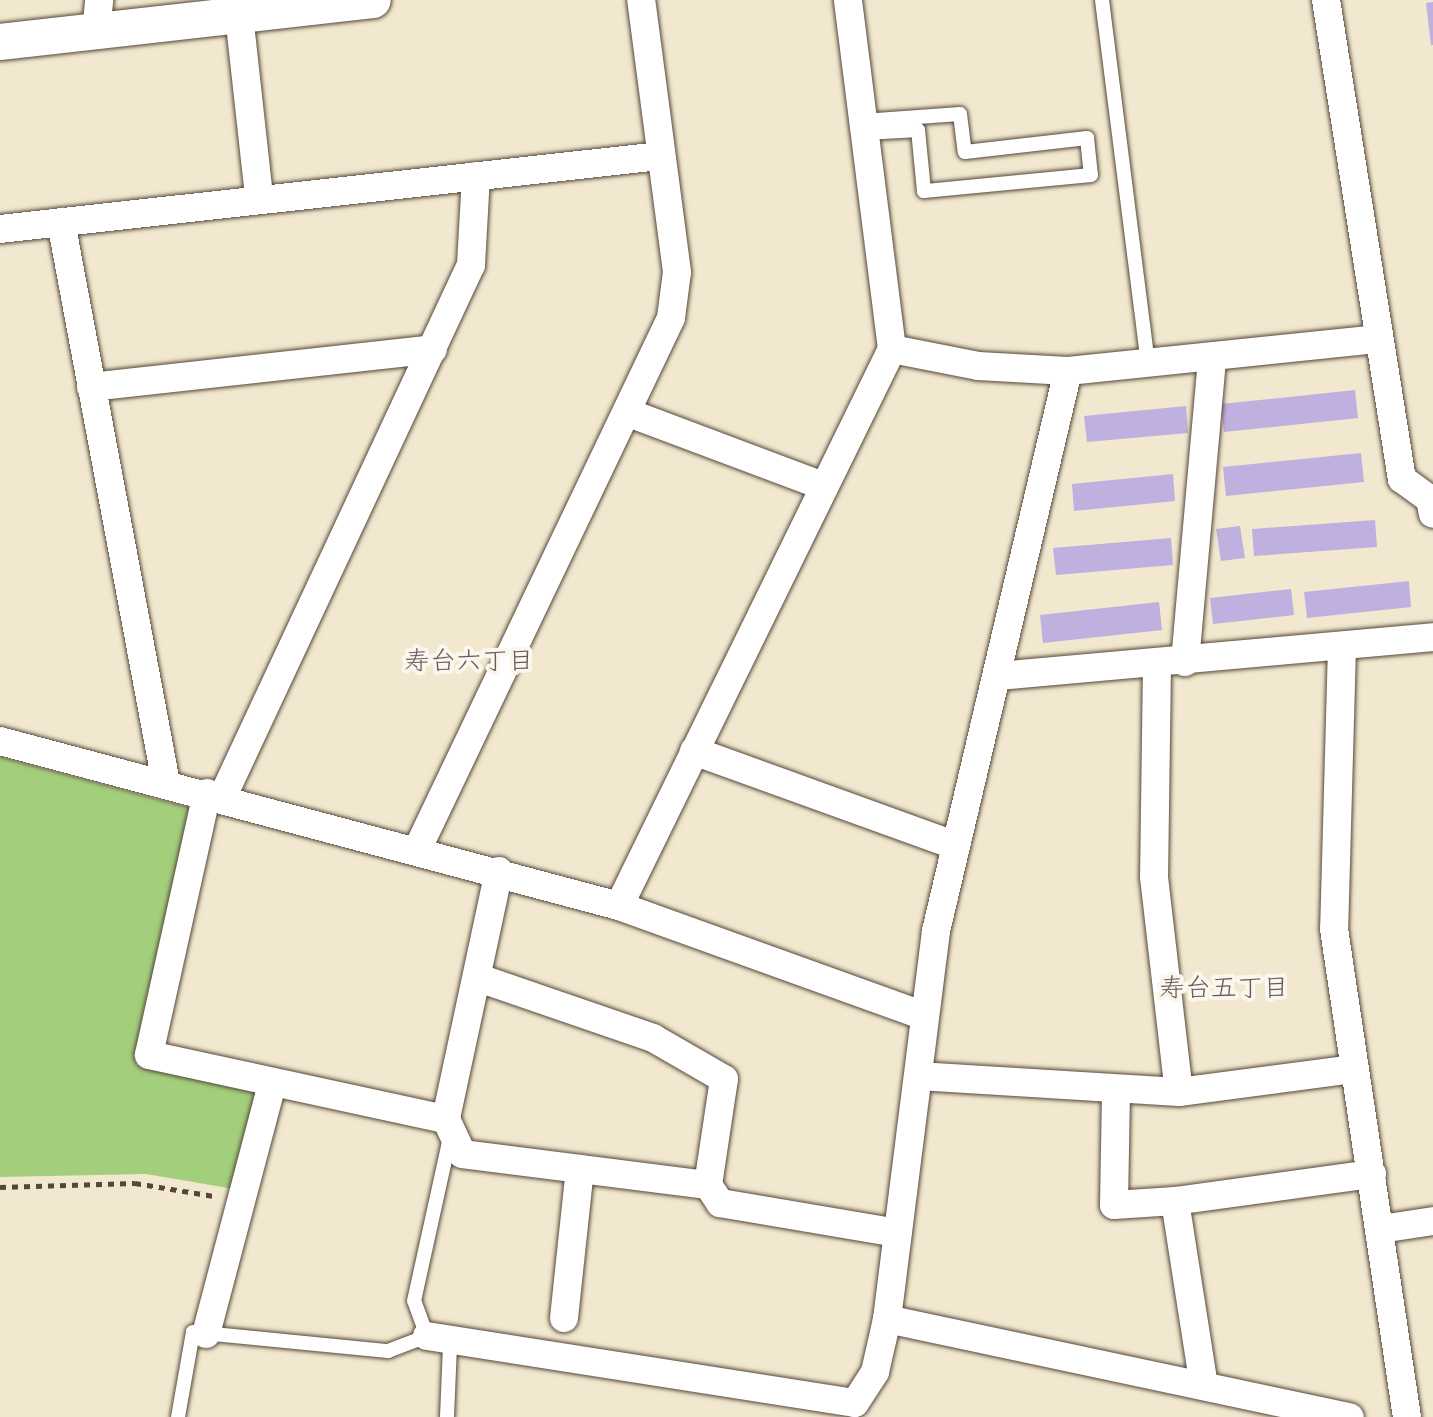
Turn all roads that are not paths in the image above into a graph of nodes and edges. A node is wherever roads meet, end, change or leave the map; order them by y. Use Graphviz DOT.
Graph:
graph roads {
  1 [pos="373,0"];
  2 [pos="641,0"];
  3 [pos="848,0"];
  4 [pos="1102,0"];
  5 [pos="1326,0"];
  6 [pos="239,15"];
  7 [pos="97,16"];
  8 [pos="0,42"];
  9 [pos="864,127"];
  10 [pos="660,156"];
  11 [pos="476,176"];
  12 [pos="259,197"];
  13 [pos="61,222"];
  14 [pos="0,229"];
  15 [pos="1376,339"];
  16 [pos="433,349"];
  17 [pos="892,349"];
  18 [pos="1212,357"];
  19 [pos="1148,365"];
  20 [pos="1068,371"];
  21 [pos="91,387"];
  22 [pos="629,413"];
  23 [pos="823,486"];
  24 [pos="1432,504"];
  25 [pos="1433,637"];
  26 [pos="1342,647"];
  27 [pos="1171,663"];
  28 [pos="998,676"];
  29 [pos="0,741"];
  30 [pos="694,751"];
  31 [pos="166,783"];
  32 [pos="215,794"];
  33 [pos="954,845"];
  34 [pos="418,848"];
  35 [pos="499,871"];
  36 [pos="619,906"];
  37 [pos="479,978"];
  38 [pos="924,1016"];
  39 [pos="1354,1069"];
  40 [pos="918,1076"];
  41 [pos="272,1085"];
  42 [pos="1116,1091"];
  43 [pos="1179,1092"];
  44 [pos="449,1125"];
  45 [pos="580,1169"];
  46 [pos="1372,1174"];
  47 [pos="708,1185"];
  48 [pos="1175,1201"];
  49 [pos="1433,1221"];
  50 [pos="1381,1229"];
  51 [pos="897,1233"];
  52 [pos="564,1318"];
  53 [pos="887,1319"];
  54 [pos="206,1334"];
  55 [pos="427,1336"];
  56 [pos="1204,1386"];
  57 [pos="1305,1412"];
  58 [pos="178,1417"];
  59 [pos="447,1417"];
  60 [pos="1350,1417"];
  61 [pos="1407,1417"];
  1 -- 6 [label="street"];
  2 -- 10 [label="street"];
  3 -- 9 [label="street"];
  4 -- 19 [label="lane"];
  5 -- 15 [label="street"];
  6 -- 7 [label="street"];
  6 -- 12 [label="street"];
  7 -- 8 [label="street"];
  9 -- 9 [label="lane"];
  9 -- 17 [label="street"];
  10 -- 11 [label="street"];
  10 -- 22 [label="street"];
  11 -- 12 [label="street"];
  11 -- 16 [label="street"];
  12 -- 13 [label="street"];
  13 -- 14 [label="street"];
  13 -- 21 [label="street"];
  15 -- 18 [label="street"];
  15 -- 24 [label="street"];
  16 -- 21 [label="street"];
  16 -- 32 [label="street"];
  17 -- 20 [label="street"];
  17 -- 23 [label="street"];
  18 -- 19 [label="street"];
  18 -- 27 [label="street"];
  19 -- 20 [label="street"];
  20 -- 28 [label="street"];
  21 -- 31 [label="street"];
  22 -- 23 [label="street"];
  22 -- 34 [label="street"];
  23 -- 30 [label="street"];
  25 -- 26 [label="street"];
  26 -- 27 [label="street"];
  26 -- 39 [label="street"];
  27 -- 28 [label="street"];
  27 -- 43 [label="street"];
  28 -- 33 [label="street"];
  29 -- 31 [label="street"];
  30 -- 33 [label="street"];
  30 -- 36 [label="street"];
  31 -- 32 [label="street"];
  32 -- 34 [label="street"];
  32 -- 41 [label="street"];
  33 -- 38 [label="street"];
  34 -- 35 [label="street"];
  35 -- 36 [label="street"];
  35 -- 37 [label="street"];
  36 -- 38 [label="street"];
  37 -- 44 [label="street"];
  37 -- 47 [label="street"];
  38 -- 40 [label="street"];
  39 -- 43 [label="street"];
  39 -- 46 [label="street"];
  40 -- 42 [label="street"];
  40 -- 51 [label="street"];
  41 -- 44 [label="street"];
  41 -- 54 [label="street"];
  42 -- 43 [label="street"];
  42 -- 48 [label="street"];
  44 -- 45 [label="street"];
  44 -- 55 [label="lane"];
  45 -- 47 [label="street"];
  45 -- 52 [label="street"];
  46 -- 48 [label="street"];
  46 -- 50 [label="street"];
  47 -- 51 [label="street"];
  48 -- 56 [label="street"];
  49 -- 50 [label="street"];
  50 -- 61 [label="street"];
  51 -- 53 [label="street"];
  53 -- 55 [label="street"];
  53 -- 56 [label="street"];
  54 -- 55 [label="lane"];
  54 -- 58 [label="lane"];
  55 -- 59 [label="lane"];
  56 -- 57 [label="street"];
  57 -- 60 [label="street"];
}
